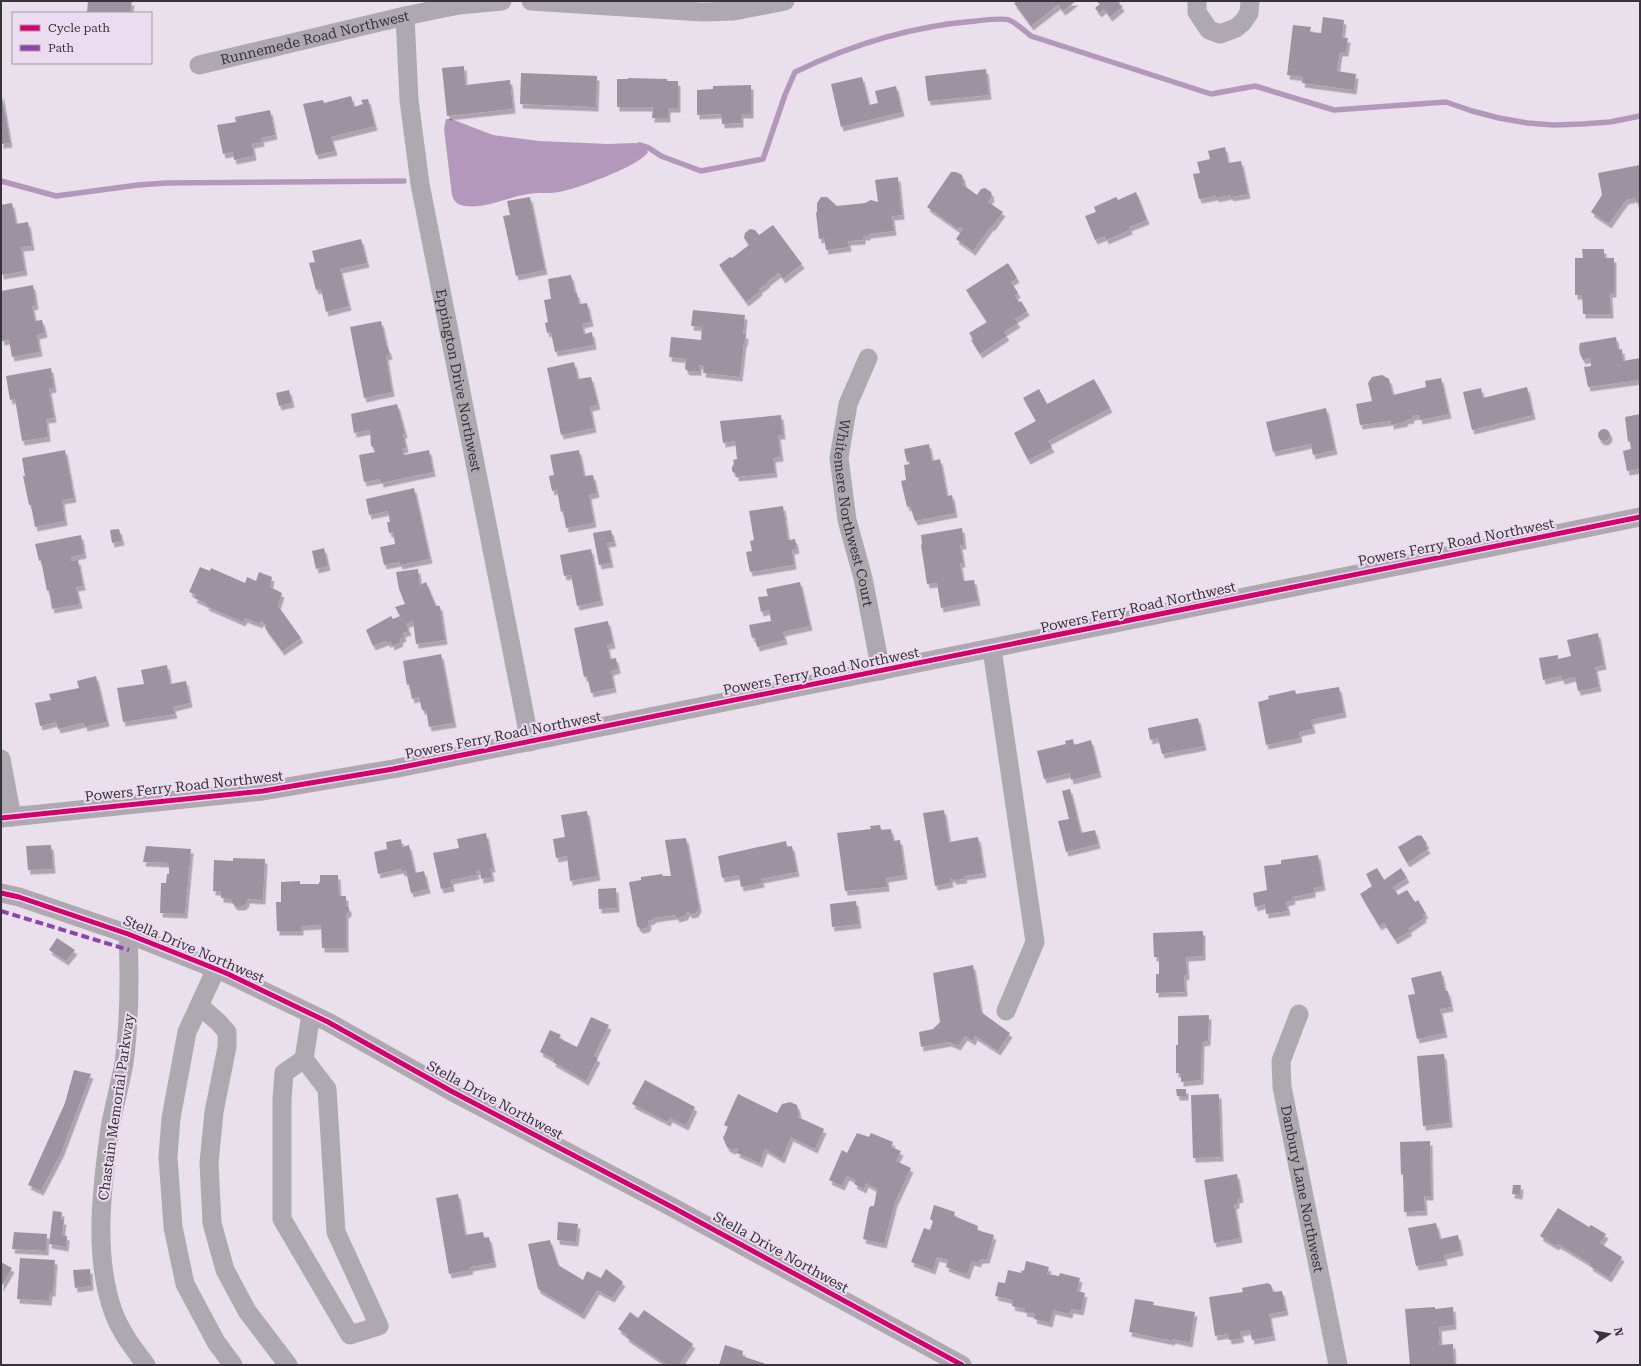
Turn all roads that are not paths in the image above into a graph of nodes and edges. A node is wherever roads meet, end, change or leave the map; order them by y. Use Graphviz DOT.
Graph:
graph roads {
  1 [pos="502,1"];
  2 [pos="532,1"];
  3 [pos="785,1"];
  4 [pos="1197,1"];
  5 [pos="1250,1"];
  6 [pos="405,16"];
  7 [pos="199,65"];
  8 [pos="868,358"];
  9 [pos="1640,517"];
  10 [pos="992,649"];
  11 [pos="881,670"];
  12 [pos="530,742"];
  13 [pos="1,760"];
  14 [pos="6,817"];
  15 [pos="1,893"];
  16 [pos="128,934"];
  17 [pos="216,969"];
  18 [pos="200,1006"];
  19 [pos="1006,1011"];
  20 [pos="311,1014"];
  21 [pos="1299,1014"];
  22 [pos="304,1059"];
  23 [pos="146,1365"];
  24 [pos="233,1365"];
  25 [pos="288,1365"];
  26 [pos="962,1365"];
  27 [pos="1338,1365"];
  1 -- 6 [label="street, Runnemede Road Northwest"];
  2 -- 3 [label="street"];
  4 -- 5 [label="street"];
  6 -- 7 [label="street, Runnemede Road Northwest"];
  6 -- 12 [label="street, Eppington Drive Northwest"];
  8 -- 11 [label="street, Whitemere Northwest Court"];
  9 -- 10 [label="street, Powers Ferry Road Northwest"];
  10 -- 11 [label="street, Powers Ferry Road Northwest"];
  10 -- 19 [label="street"];
  11 -- 12 [label="street, Powers Ferry Road Northwest"];
  12 -- 14 [label="street, Powers Ferry Road Northwest"];
  13 -- 14 [label="street"];
  15 -- 16 [label="street, Stella Drive Northwest"];
  16 -- 17 [label="street, Stella Drive Northwest"];
  16 -- 23 [label="street, Chastain Memorial Parkway"];
  17 -- 18 [label="street"];
  17 -- 20 [label="street, Stella Drive Northwest"];
  18 -- 24 [label="street"];
  18 -- 25 [label="street"];
  20 -- 22 [label="street"];
  20 -- 26 [label="street, Stella Drive Northwest"];
  21 -- 27 [label="street, Danbury Lane Northwest"];
  22 -- 22 [label="street"];
}
